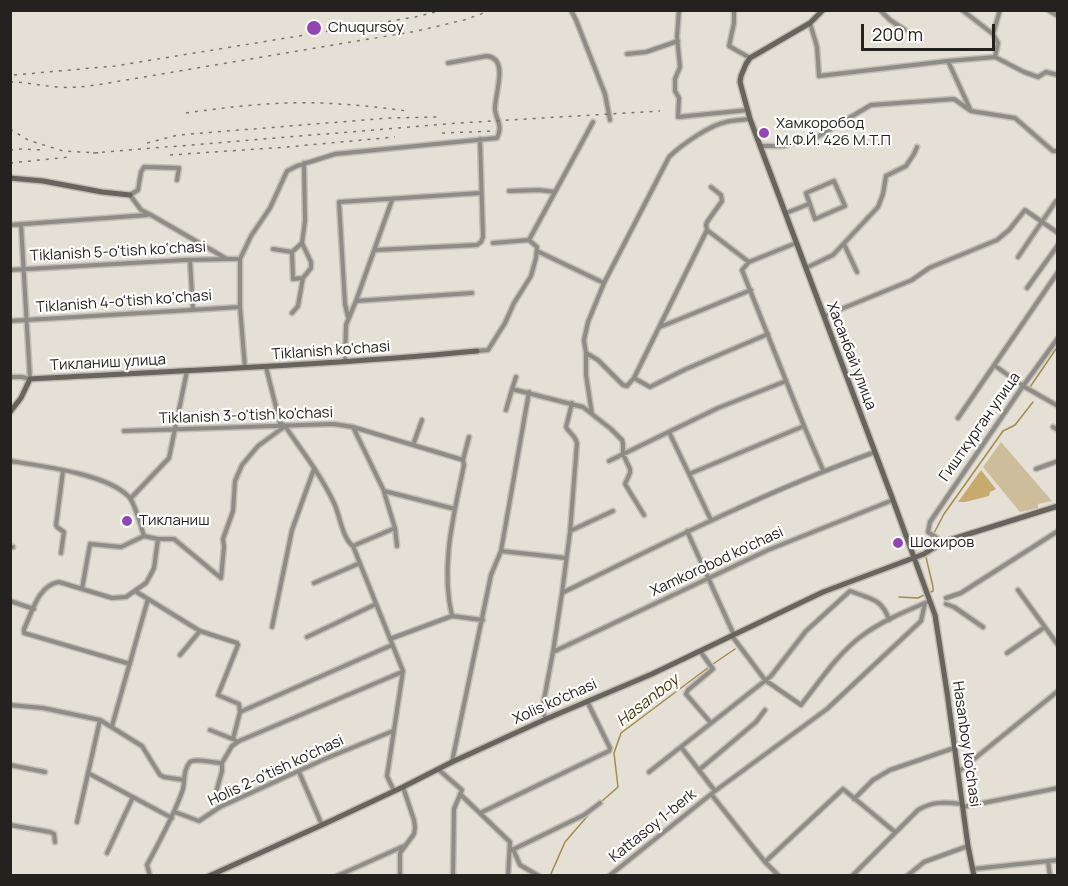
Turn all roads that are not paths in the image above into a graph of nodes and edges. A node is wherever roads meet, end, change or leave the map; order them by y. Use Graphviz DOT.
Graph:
graph roads {
  1 [pos="571,10"];
  2 [pos="679,10"];
  3 [pos="734,10"];
  4 [pos="823,10"];
  5 [pos="880,10"];
  6 [pos="962,10"];
  7 [pos="1000,10"];
  8 [pos="1048,10"];
  9 [pos="1058,16"];
  10 [pos="810,23"];
  11 [pos="905,30"];
  12 [pos="993,34"];
  13 [pos="678,41"];
  14 [pos="627,54"];
  15 [pos="995,57"];
  16 [pos="750,58"];
  17 [pos="948,61"];
  18 [pos="448,63"];
  19 [pos="1058,75"];
  20 [pos="748,110"];
  21 [pos="971,111"];
  22 [pos="750,118"];
  23 [pos="610,120"];
  24 [pos="593,122"];
  25 [pos="480,139"];
  26 [pos="760,146"];
  27 [pos="917,147"];
  28 [pos="1056,152"];
  29 [pos="307,163"];
  30 [pos="10,178"];
  31 [pos="177,180"];
  32 [pos="711,187"];
  33 [pos="509,191"];
  34 [pos="555,192"];
  35 [pos="481,193"];
  36 [pos="130,195"];
  37 [pos="392,200"];
  38 [pos="1056,201"];
  39 [pos="810,204"];
  40 [pos="785,213"];
  41 [pos="151,215"];
  42 [pos="1042,222"];
  43 [pos="21,224"];
  44 [pos="10,225"];
  45 [pos="707,230"];
  46 [pos="1058,233"];
  47 [pos="529,240"];
  48 [pos="302,243"];
  49 [pos="493,243"];
  50 [pos="796,243"];
  51 [pos="844,244"];
  52 [pos="1058,245"];
  53 [pos="273,249"];
  54 [pos="375,250"];
  55 [pos="537,251"];
  56 [pos="292,252"];
  57 [pos="1018,257"];
  58 [pos="227,259"];
  59 [pos="240,259"];
  60 [pos="190,260"];
  61 [pos="749,262"];
  62 [pos="805,268"];
  63 [pos="24,269"];
  64 [pos="10,270"];
  65 [pos="857,272"];
  66 [pos="1058,272"];
  67 [pos="303,278"];
  68 [pos="604,283"];
  69 [pos="1027,288"];
  70 [pos="751,290"];
  71 [pos="472,293"];
  72 [pos="356,301"];
  73 [pos="240,307"];
  74 [pos="193,310"];
  75 [pos="292,313"];
  76 [pos="824,316"];
  77 [pos="348,317"];
  78 [pos="10,321"];
  79 [pos="27,321"];
  80 [pos="659,327"];
  81 [pos="768,334"];
  82 [pos="1058,338"];
  83 [pos="477,351"];
  84 [pos="586,353"];
  85 [pos="345,362"];
  86 [pos="993,365"];
  87 [pos="266,367"];
  88 [pos="245,369"];
  89 [pos="187,370"];
  90 [pos="10,377"];
  91 [pos="516,377"];
  92 [pos="634,378"];
  93 [pos="30,379"];
  94 [pos="786,381"];
  95 [pos="1023,386"];
  96 [pos="512,389"];
  97 [pos="529,392"];
  98 [pos="572,404"];
  99 [pos="1058,406"];
  100 [pos="506,410"];
  101 [pos="10,412"];
  102 [pos="592,414"];
  103 [pos="958,418"];
  104 [pos="422,420"];
  105 [pos="285,426"];
  106 [pos="804,426"];
  107 [pos="353,427"];
  108 [pos="176,430"];
  109 [pos="124,431"];
  110 [pos="669,432"];
  111 [pos="469,437"];
  112 [pos="413,445"];
  113 [pos="875,452"];
  114 [pos="623,453"];
  115 [pos="463,460"];
  116 [pos="10,461"];
  117 [pos="609,461"];
  118 [pos="1058,461"];
  119 [pos="314,468"];
  120 [pos="1036,469"];
  121 [pos="823,470"];
  122 [pos="63,471"];
  123 [pos="689,474"];
  124 [pos="384,491"];
  125 [pos="131,498"];
  126 [pos="893,501"];
  127 [pos="1058,506"];
  128 [pos="455,509"];
  129 [pos="613,511"];
  130 [pos="644,515"];
  131 [pos="711,520"];
  132 [pos="395,528"];
  133 [pos="687,531"];
  134 [pos="1058,531"];
  135 [pos="570,532"];
  136 [pos="144,536"];
  137 [pos="158,539"];
  138 [pos="943,542"];
  139 [pos="353,546"];
  140 [pos="397,546"];
  141 [pos="501,551"];
  142 [pos="61,554"];
  143 [pos="566,558"];
  144 [pos="913,558"];
  145 [pos="360,563"];
  146 [pos="710,578"];
  147 [pos="314,583"];
  148 [pos="82,589"];
  149 [pos="1018,590"];
  150 [pos="135,591"];
  151 [pos="562,593"];
  152 [pos="946,598"];
  153 [pos="148,599"];
  154 [pos="10,601"];
  155 [pos="928,602"];
  156 [pos="376,604"];
  157 [pos="946,604"];
  158 [pos="34,609"];
  159 [pos="452,616"];
  160 [pos="483,620"];
  161 [pos="889,620"];
  162 [pos="272,627"];
  163 [pos="983,627"];
  164 [pos="1045,627"];
  165 [pos="200,631"];
  166 [pos="733,635"];
  167 [pos="307,637"];
  168 [pos="390,639"];
  169 [pos="392,645"];
  170 [pos="1058,645"];
  171 [pos="700,651"];
  172 [pos="553,652"];
  173 [pos="1007,653"];
  174 [pos="180,655"];
  175 [pos="130,664"];
  176 [pos="403,671"];
  177 [pos="765,680"];
  178 [pos="1058,691"];
  179 [pos="587,700"];
  180 [pos="10,705"];
  181 [pos="765,710"];
  182 [pos="240,712"];
  183 [pos="546,719"];
  184 [pos="100,720"];
  185 [pos="711,723"];
  186 [pos="112,726"];
  187 [pos="210,730"];
  188 [pos="393,732"];
  189 [pos="233,740"];
  190 [pos="239,741"];
  191 [pos="681,747"];
  192 [pos="954,748"];
  193 [pos="452,762"];
  194 [pos="222,763"];
  195 [pos="10,765"];
  196 [pos="439,770"];
  197 [pos="699,770"];
  198 [pos="45,772"];
  199 [pos="88,772"];
  200 [pos="299,772"];
  201 [pos="650,772"];
  202 [pos="958,772"];
  203 [pos="184,780"];
  204 [pos="403,787"];
  205 [pos="1058,788"];
  206 [pos="394,791"];
  207 [pos="715,791"];
  208 [pos="460,794"];
  209 [pos="711,794"];
  210 [pos="133,797"];
  211 [pos="854,799"];
  212 [pos="600,803"];
  213 [pos="962,805"];
  214 [pos="220,807"];
  215 [pos="175,812"];
  216 [pos="480,813"];
  217 [pos="172,818"];
  218 [pos="77,822"];
  219 [pos="10,825"];
  220 [pos="322,825"];
  221 [pos="895,832"];
  222 [pos="55,843"];
  223 [pos="405,845"];
  224 [pos="968,846"];
  225 [pos="511,850"];
  226 [pos="107,853"];
  227 [pos="1048,861"];
  228 [pos="1058,861"];
  229 [pos="765,862"];
  230 [pos="973,872"];
  231 [pos="150,876"];
  232 [pos="209,876"];
  233 [pos="337,876"];
  234 [pos="400,876"];
  235 [pos="453,876"];
  236 [pos="508,876"];
  237 [pos="539,876"];
  238 [pos="609,876"];
  239 [pos="779,876"];
  240 [pos="852,876"];
  241 [pos="907,876"];
  242 [pos="1050,876"];
  1 -- 23 [label="street"];
  2 -- 13 [label="street"];
  3 -- 16 [label="street"];
  4 -- 10 [label="street"];
  5 -- 11 [label="street"];
  6 -- 12 [label="street"];
  7 -- 12 [label="street"];
  8 -- 9 [label="street"];
  10 -- 16 [label="street"];
  10 -- 17 [label="street"];
  12 -- 15 [label="street"];
  13 -- 14 [label="street"];
  13 -- 20 [label="street"];
  15 -- 17 [label="street"];
  15 -- 19 [label="street"];
  16 -- 20 [label="street, Хасанбай улица"];
  17 -- 21 [label="street"];
  18 -- 25 [label="street"];
  20 -- 22 [label="street, Хасанбай улица"];
  21 -- 26 [label="street"];
  21 -- 28 [label="street"];
  22 -- 26 [label="street, Хасанбай улица"];
  22 -- 68 [label="street"];
  24 -- 34 [label="street"];
  25 -- 29 [label="street"];
  25 -- 35 [label="street"];
  26 -- 40 [label="street, Хасанбай улица"];
  27 -- 51 [label="street"];
  29 -- 48 [label="street"];
  29 -- 59 [label="street"];
  30 -- 36 [label="street"];
  31 -- 36 [label="street"];
  32 -- 45 [label="street"];
  33 -- 34 [label="street"];
  34 -- 47 [label="street"];
  35 -- 37 [label="street"];
  35 -- 54 [label="street"];
  36 -- 41 [label="street"];
  37 -- 54 [label="street"];
  37 -- 77 [label="street"];
  38 -- 42 [label="street"];
  39 -- 39 [label="street"];
  39 -- 40 [label="street"];
  40 -- 50 [label="street, Хасанбай улица"];
  41 -- 43 [label="street"];
  41 -- 58 [label="street"];
  42 -- 46 [label="street"];
  42 -- 57 [label="street"];
  42 -- 76 [label="street"];
  43 -- 44 [label="street"];
  43 -- 63 [label="street"];
  45 -- 61 [label="street"];
  45 -- 80 [label="street"];
  47 -- 49 [label="street"];
  47 -- 55 [label="street"];
  48 -- 56 [label="street"];
  48 -- 67 [label="street"];
  50 -- 61 [label="street"];
  50 -- 62 [label="street, Хасанбай улица"];
  51 -- 62 [label="street"];
  51 -- 65 [label="street"];
  52 -- 69 [label="street"];
  53 -- 56 [label="street"];
  54 -- 72 [label="street"];
  55 -- 68 [label="street"];
  55 -- 83 [label="street"];
  56 -- 67 [label="street"];
  58 -- 59 [label="street, Tiklanish 5-o'tish ko‘chasi"];
  58 -- 60 [label="street, Tiklanish 5-o'tish ko‘chasi"];
  59 -- 73 [label="street"];
  60 -- 63 [label="street, Tiklanish 5-o'tish ko‘chasi"];
  60 -- 74 [label="street"];
  61 -- 70 [label="street"];
  62 -- 76 [label="street, Хасанбай улица"];
  63 -- 64 [label="street, Tiklanish 5-o'tish ko‘chasi"];
  63 -- 79 [label="street"];
  66 -- 86 [label="street"];
  67 -- 75 [label="street"];
  68 -- 84 [label="street"];
  70 -- 80 [label="street"];
  70 -- 81 [label="street"];
  71 -- 72 [label="street"];
  72 -- 77 [label="street"];
  73 -- 74 [label="street, Tiklanish 4-o'tish ko‘chasi"];
  73 -- 88 [label="street"];
  74 -- 79 [label="street, Tiklanish 4-o'tish ko‘chasi"];
  76 -- 113 [label="street, Хасанбай улица"];
  77 -- 85 [label="street"];
  78 -- 79 [label="street, Tiklanish 4-o'tish ko‘chasi"];
  79 -- 93 [label="street"];
  80 -- 92 [label="street"];
  81 -- 92 [label="street"];
  81 -- 94 [label="street"];
  82 -- 95 [label="street, Гишткурган улица"];
  83 -- 85 [label="street, Tiklanish ko'chasi"];
  84 -- 92 [label="street"];
  84 -- 102 [label="street"];
  85 -- 87 [label="street, Tiklanish ko'chasi"];
  86 -- 95 [label="street"];
  86 -- 103 [label="street"];
  87 -- 88 [label="street, Tiklanish ko'chasi"];
  87 -- 105 [label="street"];
  88 -- 89 [label="street, Tiklanish ko'chasi"];
  89 -- 93 [label="street, Тикланиш улица"];
  89 -- 108 [label="street"];
  90 -- 93 [label="street"];
  91 -- 96 [label="street"];
  93 -- 101 [label="street"];
  94 -- 106 [label="street"];
  94 -- 110 [label="street"];
  95 -- 99 [label="street"];
  95 -- 138 [label="street, Гишткурган улица"];
  96 -- 97 [label="street"];
  96 -- 100 [label="street"];
  97 -- 98 [label="street"];
  97 -- 141 [label="street"];
  98 -- 102 [label="street"];
  98 -- 135 [label="street"];
  102 -- 114 [label="street"];
  104 -- 112 [label="street"];
  105 -- 107 [label="street, Tiklanish 3-o'tish ko'chasi"];
  105 -- 108 [label="street, Tiklanish 3-o'tish ko'chasi"];
  105 -- 119 [label="street"];
  105 -- 137 [label="street"];
  106 -- 121 [label="street"];
  106 -- 123 [label="street"];
  107 -- 112 [label="street, Tiklanish 3-o'tish ko'chasi"];
  107 -- 124 [label="street"];
  108 -- 109 [label="street, Tiklanish 3-o'tish ko'chasi"];
  108 -- 125 [label="street"];
  110 -- 114 [label="street"];
  110 -- 123 [label="street"];
  111 -- 115 [label="street"];
  112 -- 115 [label="street, Tiklanish 3-o'tish ko'chasi"];
  113 -- 121 [label="street"];
  113 -- 126 [label="street, Хасанбай улица"];
  114 -- 117 [label="street"];
  114 -- 130 [label="street"];
  115 -- 128 [label="street"];
  116 -- 122 [label="street"];
  118 -- 120 [label="street"];
  119 -- 139 [label="street"];
  119 -- 162 [label="street"];
  121 -- 131 [label="street"];
  122 -- 125 [label="street"];
  122 -- 142 [label="street"];
  123 -- 131 [label="street"];
  124 -- 128 [label="street"];
  124 -- 132 [label="street"];
  125 -- 136 [label="street"];
  126 -- 144 [label="street, Хасанбай улица"];
  126 -- 146 [label="street, Xamkorobod ko'chasi"];
  127 -- 138 [label="street, Xolis ko'chasi"];
  128 -- 159 [label="street"];
  129 -- 135 [label="street"];
  131 -- 133 [label="street"];
  132 -- 139 [label="street"];
  132 -- 140 [label="street"];
  133 -- 146 [label="street"];
  133 -- 151 [label="street"];
  134 -- 152 [label="street"];
  135 -- 143 [label="street"];
  136 -- 137 [label="street"];
  136 -- 148 [label="street"];
  137 -- 150 [label="street"];
  138 -- 144 [label="street, Xolis ko'chasi"];
  139 -- 145 [label="street"];
  141 -- 143 [label="street"];
  141 -- 160 [label="street"];
  143 -- 151 [label="street"];
  144 -- 155 [label="street, Хасанбай улица"];
  144 -- 166 [label="street, Xolis ko'chasi"];
  145 -- 147 [label="street"];
  145 -- 156 [label="street"];
  146 -- 166 [label="street"];
  146 -- 172 [label="street, Xamkorobod ko'chasi"];
  148 -- 150 [label="street"];
  148 -- 158 [label="street"];
  149 -- 164 [label="street"];
  150 -- 153 [label="street"];
  151 -- 172 [label="street"];
  153 -- 165 [label="street"];
  153 -- 175 [label="street"];
  154 -- 158 [label="street"];
  155 -- 161 [label="street"];
  155 -- 192 [label="street, Hasanboy ko'chasi"];
  155 -- 207 [label="street, Kattasoy 1-berk"];
  156 -- 167 [label="street"];
  156 -- 168 [label="street"];
  157 -- 163 [label="street"];
  158 -- 175 [label="street"];
  159 -- 160 [label="street"];
  159 -- 168 [label="street"];
  160 -- 193 [label="street"];
  161 -- 177 [label="street"];
  161 -- 177 [label="street"];
  164 -- 170 [label="street"];
  164 -- 173 [label="street"];
  165 -- 174 [label="street"];
  165 -- 182 [label="street"];
  166 -- 171 [label="street, Xolis ko'chasi"];
  166 -- 177 [label="street"];
  168 -- 169 [label="street"];
  169 -- 176 [label="street"];
  169 -- 182 [label="street"];
  171 -- 179 [label="street, Xolis ko'chasi"];
  171 -- 185 [label="street"];
  172 -- 183 [label="street"];
  175 -- 186 [label="street"];
  176 -- 188 [label="street"];
  176 -- 190 [label="street"];
  177 -- 185 [label="street"];
  178 -- 202 [label="street"];
  179 -- 183 [label="street, Xolis ko'chasi"];
  179 -- 216 [label="street"];
  180 -- 184 [label="street"];
  181 -- 197 [label="street"];
  182 -- 189 [label="street"];
  183 -- 193 [label="street, Xolis ko'chasi"];
  184 -- 186 [label="street"];
  184 -- 199 [label="street"];
  185 -- 191 [label="street"];
  186 -- 203 [label="street"];
  187 -- 189 [label="street"];
  188 -- 200 [label="street, Holis 2-o'tish ko'chasi"];
  188 -- 206 [label="street"];
  189 -- 190 [label="street"];
  190 -- 194 [label="street"];
  191 -- 197 [label="street"];
  191 -- 201 [label="street"];
  192 -- 202 [label="street, Hasanboy ko'chasi"];
  192 -- 211 [label="street"];
  193 -- 196 [label="street, Xolis ko'chasi"];
  194 -- 203 [label="street"];
  194 -- 214 [label="street"];
  195 -- 198 [label="street"];
  196 -- 204 [label="street, Xolis ko'chasi"];
  196 -- 208 [label="street"];
  197 -- 207 [label="street"];
  199 -- 210 [label="street"];
  199 -- 218 [label="street"];
  200 -- 214 [label="street, Holis 2-o'tish ko'chasi"];
  200 -- 220 [label="street"];
  202 -- 213 [label="street, Hasanboy ko'chasi"];
  203 -- 215 [label="street"];
  204 -- 206 [label="street, Xolis ko'chasi"];
  204 -- 223 [label="street"];
  205 -- 213 [label="street"];
  206 -- 220 [label="street, Xolis ko'chasi"];
  207 -- 209 [label="street, Kattasoy 1-berk"];
  208 -- 216 [label="street"];
  208 -- 235 [label="street"];
  209 -- 229 [label="street"];
  209 -- 238 [label="street, Kattasoy 1-berk"];
  210 -- 217 [label="street"];
  210 -- 226 [label="street"];
  211 -- 221 [label="street"];
  211 -- 229 [label="street"];
  212 -- 225 [label="street"];
  213 -- 221 [label="street"];
  213 -- 224 [label="street, Hasanboy ko'chasi"];
  214 -- 215 [label="street, Holis 2-o'tish ko'chasi"];
  215 -- 217 [label="street"];
  216 -- 225 [label="street"];
  217 -- 231 [label="street"];
  219 -- 222 [label="street"];
  220 -- 232 [label="street, Xolis ko'chasi"];
  221 -- 240 [label="street"];
  223 -- 233 [label="street"];
  223 -- 234 [label="street"];
  224 -- 230 [label="street, Hasanboy ko'chasi"];
  224 -- 241 [label="street"];
  225 -- 236 [label="street"];
  225 -- 237 [label="street"];
  227 -- 228 [label="street"];
  227 -- 230 [label="street"];
  227 -- 242 [label="street"];
  229 -- 239 [label="street"];
}
